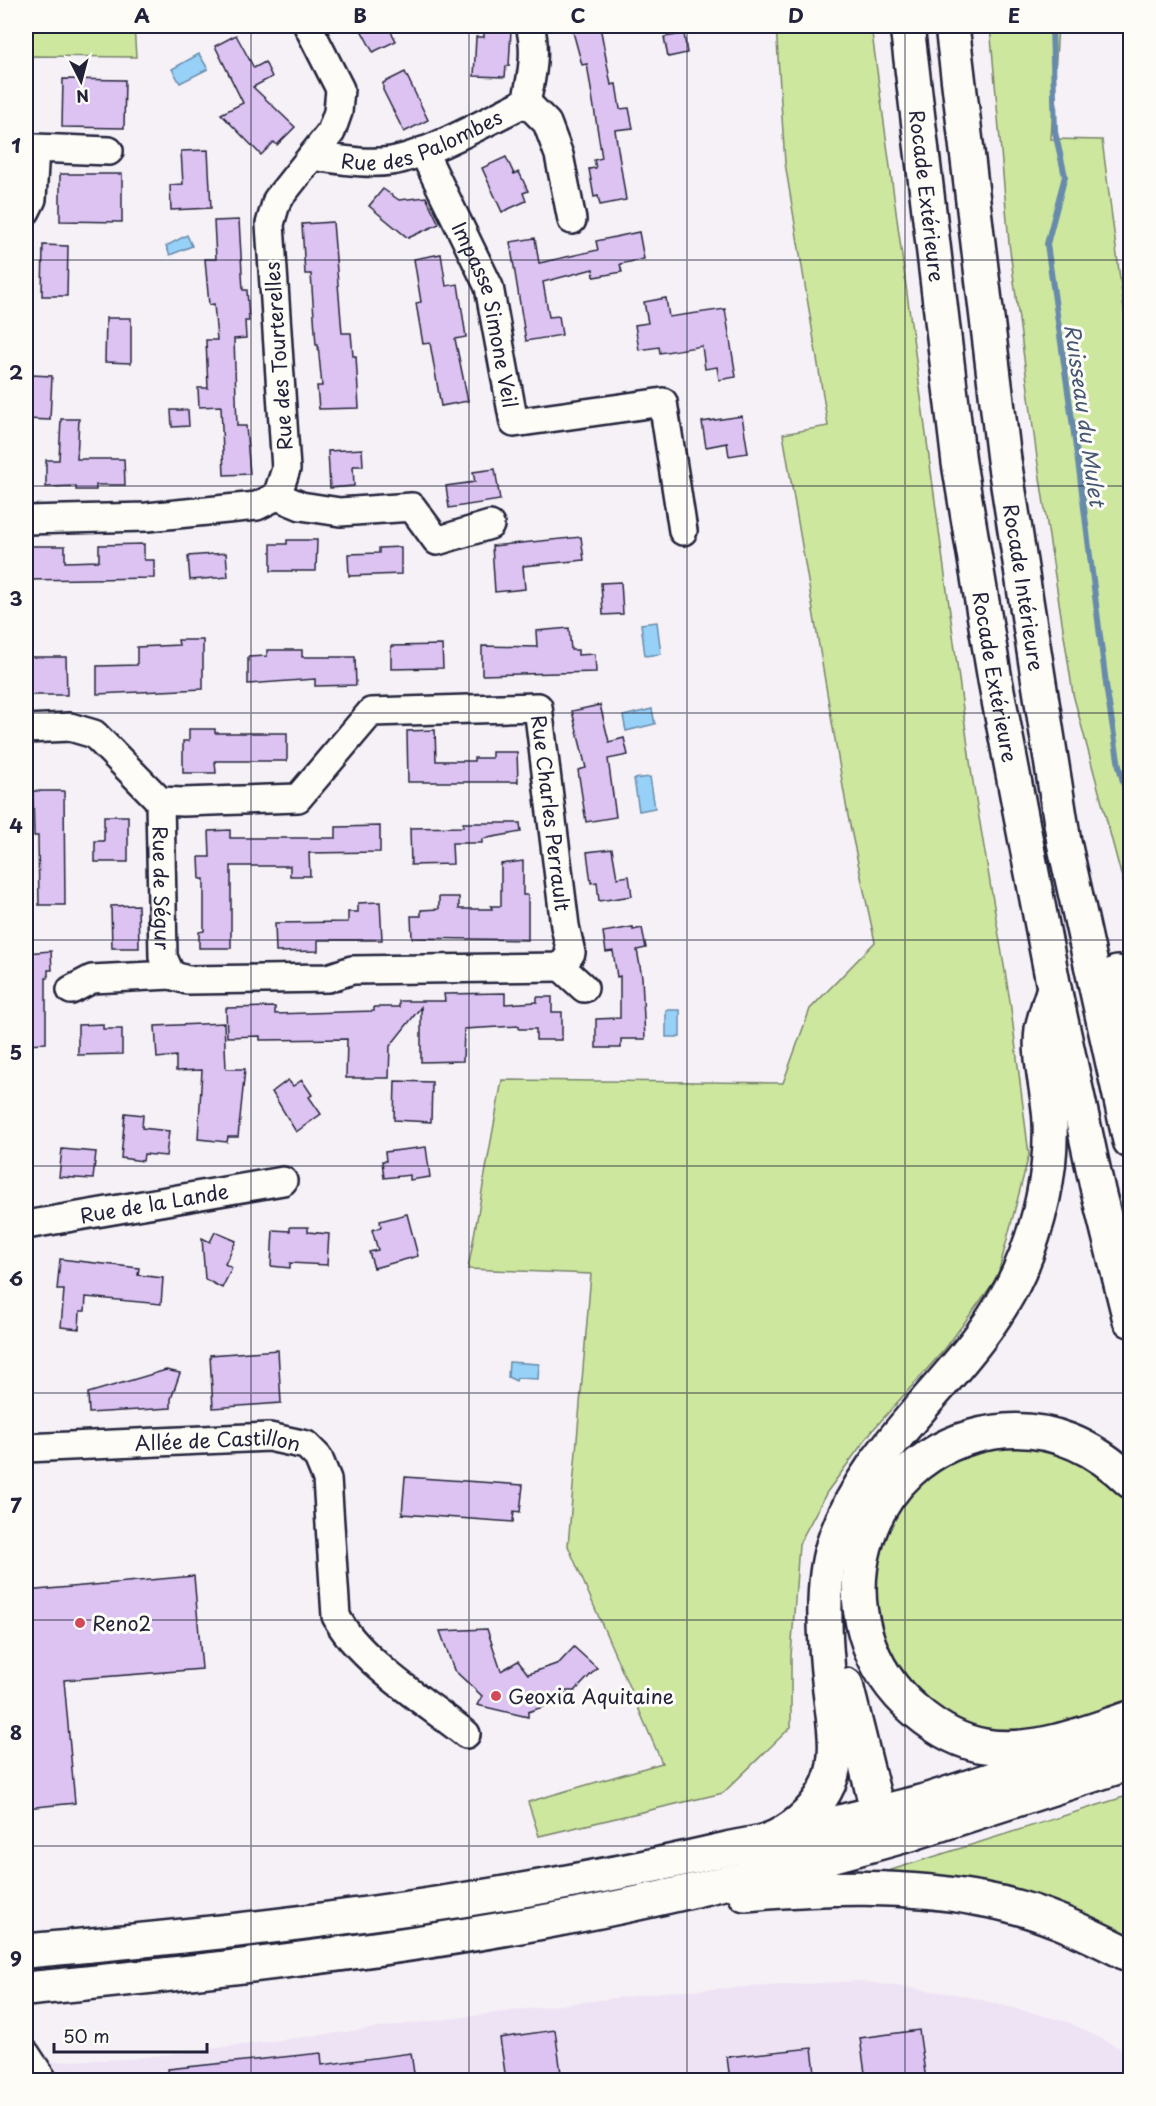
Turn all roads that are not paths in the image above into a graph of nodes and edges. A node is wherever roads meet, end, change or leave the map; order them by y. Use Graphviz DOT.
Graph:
graph roads {
  1 [pos="308,26"];
  2 [pos="530,26"];
  3 [pos="907,26"];
  4 [pos="952,26"];
  5 [pos="526,102"];
  6 [pos="110,151"];
  7 [pos="423,151"];
  8 [pos="312,156"];
  9 [pos="26,211"];
  10 [pos="572,220"];
  11 [pos="277,496"];
  12 [pos="26,520"];
  13 [pos="490,525"];
  14 [pos="683,531"];
  15 [pos="26,729"];
  16 [pos="160,801"];
  17 [pos="1064,842"];
  18 [pos="561,967"];
  19 [pos="171,975"];
  20 [pos="584,988"];
  21 [pos="1054,988"];
  22 [pos="71,990"];
  23 [pos="1131,1026"];
  24 [pos="1131,1141"];
  25 [pos="283,1181"];
  26 [pos="26,1225"];
  27 [pos="1131,1320"];
  28 [pos="26,1448"];
  29 [pos="1131,1480"];
  30 [pos="826,1608"];
  31 [pos="1131,1718"];
  32 [pos="466,1734"];
  33 [pos="1131,1734"];
  34 [pos="1131,1763"];
  35 [pos="878,1813"];
  36 [pos="910,1834"];
  37 [pos="775,1838"];
  38 [pos="642,1903"];
  39 [pos="26,1951"];
  40 [pos="1131,1955"];
  41 [pos="28,1989"];
  42 [pos="26,2054"];
  43 [pos="43,2080"];
  1 -- 8 [label="street, Rue des Tourterelles"];
  2 -- 5 [label="street, Rue des Palombes"];
  3 -- 21 [label="main road, Rocade Extérieure"];
  4 -- 17 [label="main road, Rocade Intérieure"];
  5 -- 7 [label="street, Rue des Palombes"];
  5 -- 10 [label="street, Rue des Palombes"];
  6 -- 9 [label="street"];
  7 -- 8 [label="street, Rue des Palombes"];
  7 -- 14 [label="street, Impasse Simone Veil"];
  8 -- 11 [label="street, Rue des Tourterelles"];
  11 -- 12 [label="street"];
  11 -- 13 [label="street"];
  15 -- 16 [label="street"];
  16 -- 18 [label="street, Rue Charles Perrault"];
  16 -- 19 [label="street, Rue de Ségur"];
  17 -- 23 [label="main road"];
  17 -- 24 [label="main road, Rocade Intérieure"];
  18 -- 19 [label="street"];
  18 -- 20 [label="street"];
  19 -- 22 [label="street"];
  21 -- 27 [label="main road, Rocade Extérieure"];
  21 -- 30 [label="main road"];
  25 -- 26 [label="street, Rue de la Lande"];
  28 -- 32 [label="street, Allée de Castillon"];
  29 -- 31 [label="main road"];
  30 -- 35 [label="main road"];
  30 -- 37 [label="main road"];
  33 -- 35 [label="main road"];
  34 -- 36 [label="main road"];
  35 -- 36 [label="main road"];
  35 -- 37 [label="main road"];
  36 -- 38 [label="main road"];
  37 -- 39 [label="main road"];
  38 -- 40 [label="main road"];
  38 -- 41 [label="main road"];
  42 -- 43 [label="street"];
}
